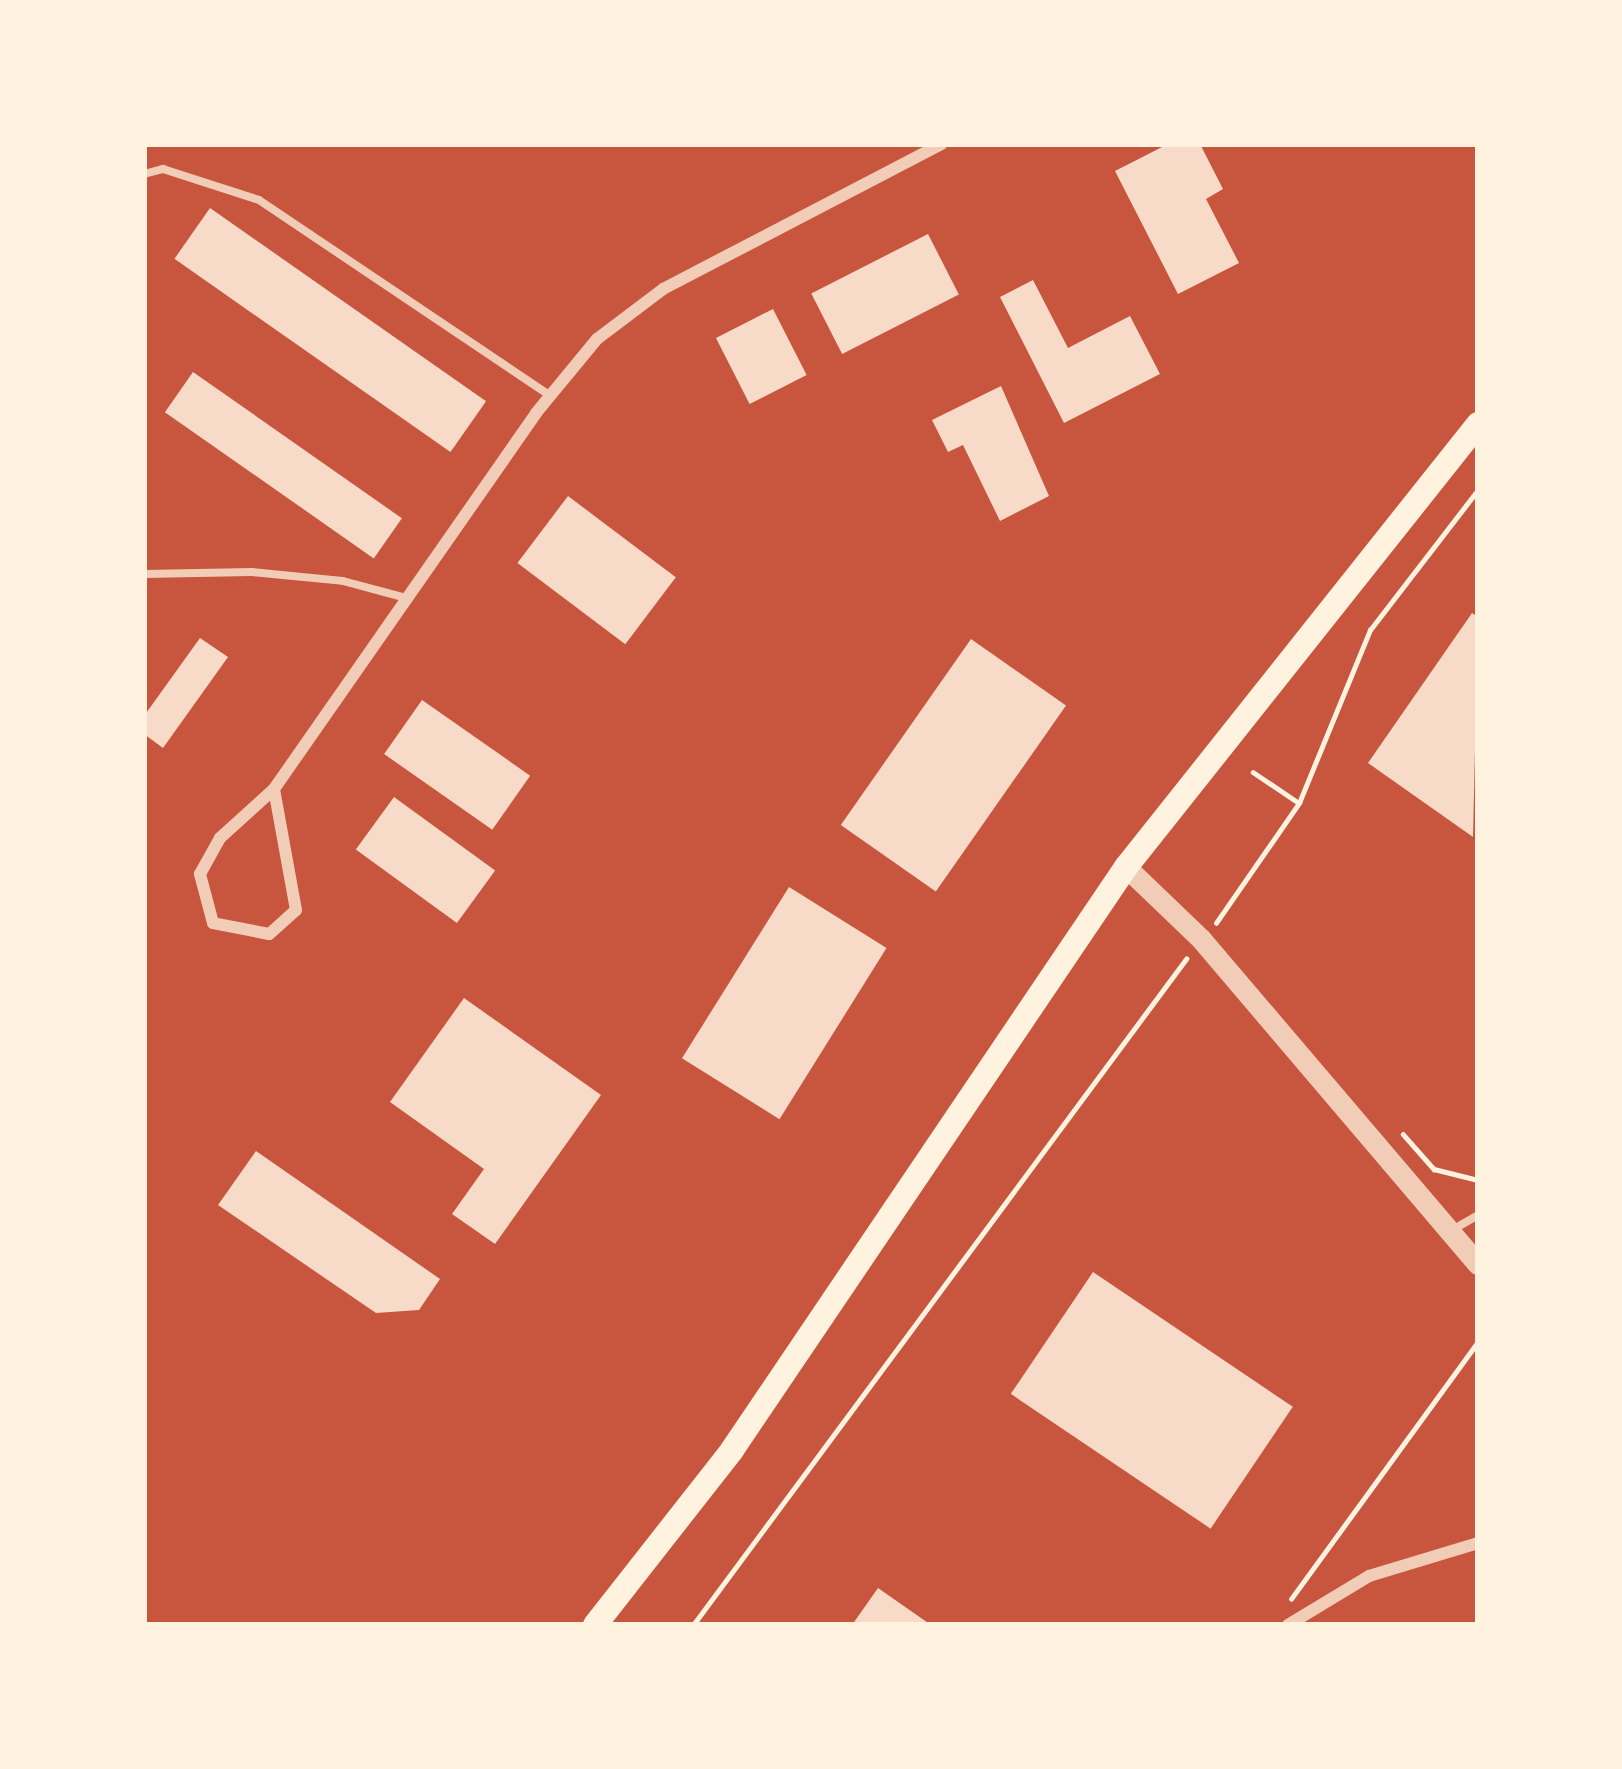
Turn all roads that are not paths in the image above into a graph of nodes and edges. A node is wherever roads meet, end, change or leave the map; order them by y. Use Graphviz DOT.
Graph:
graph roads {
  1 [pos="941,144"];
  2 [pos="144,174"];
  3 [pos="551,395"];
  4 [pos="1478,424"];
  5 [pos="144,574"];
  6 [pos="407,598"];
  7 [pos="274,789"];
  8 [pos="1126,867"];
  9 [pos="1478,1215"];
  10 [pos="1454,1229"];
  11 [pos="1478,1264"];
  12 [pos="1478,1543"];
  13 [pos="595,1625"];
  14 [pos="1288,1625"];
  1 -- 3 [label="street"];
  2 -- 3 [label="lane"];
  3 -- 6 [label="street"];
  4 -- 8 [label="main road"];
  5 -- 6 [label="lane"];
  6 -- 7 [label="street"];
  7 -- 7 [label="street"];
  8 -- 10 [label="street"];
  8 -- 13 [label="main road"];
  9 -- 10 [label="lane"];
  10 -- 11 [label="street"];
  12 -- 14 [label="street"];
}
